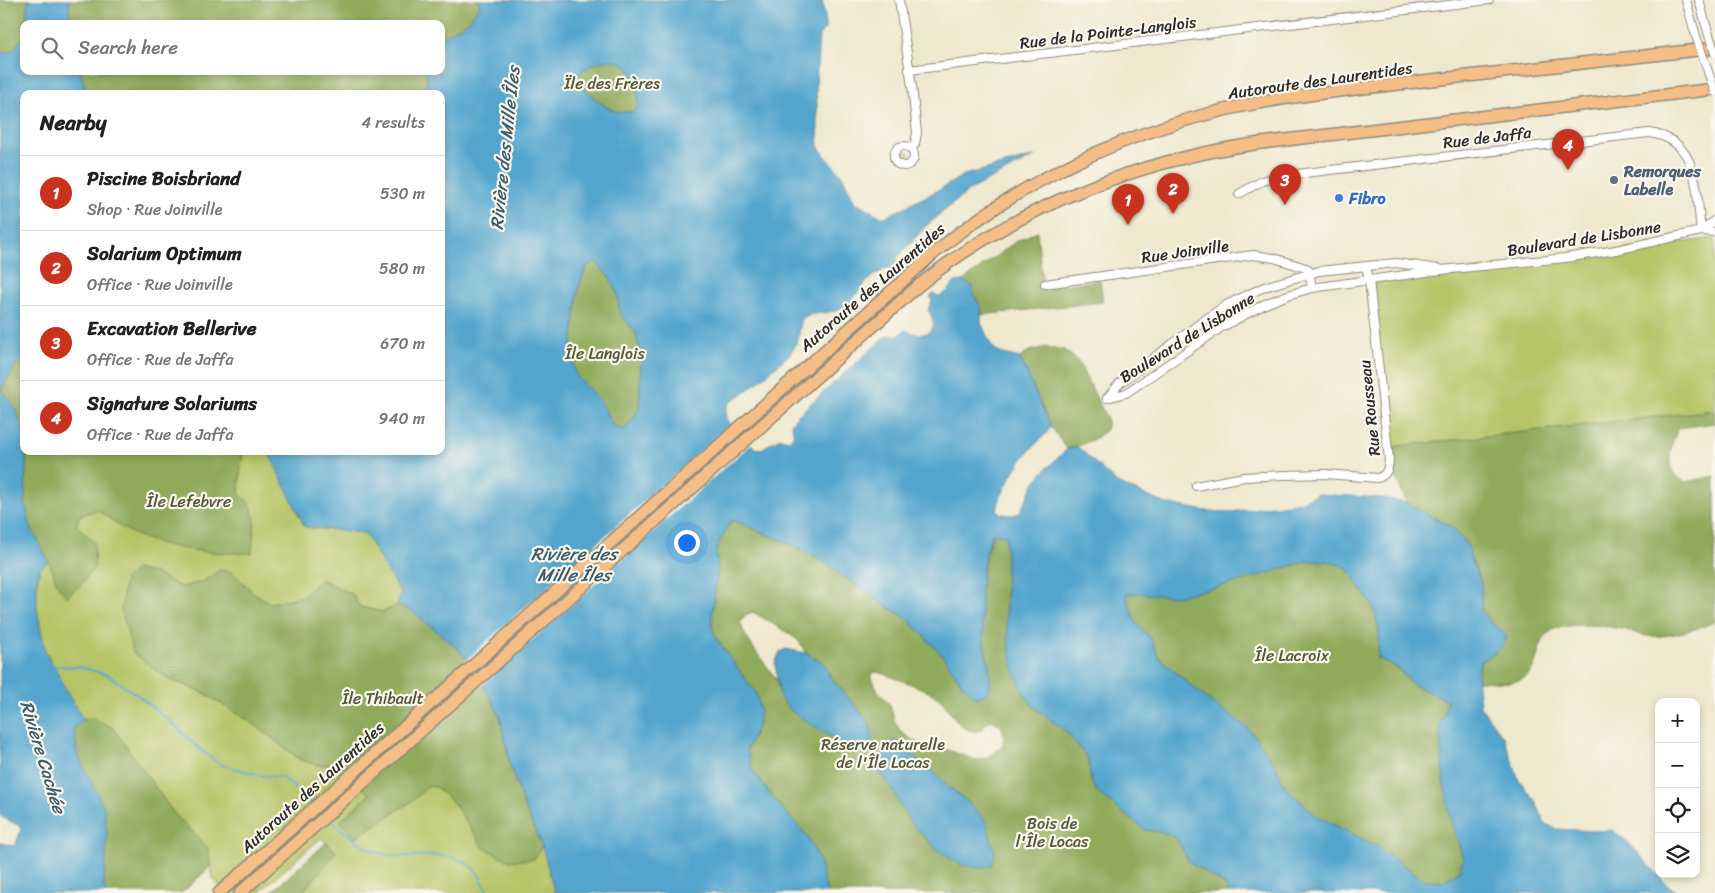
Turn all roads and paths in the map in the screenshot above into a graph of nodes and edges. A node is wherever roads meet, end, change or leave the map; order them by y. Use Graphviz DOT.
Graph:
graph roads {
  1 [pos="899,0"];
  2 [pos="1490,0"];
  3 [pos="1686,0"];
  4 [pos="1699,0"];
  5 [pos="1715,46"];
  6 [pos="1715,53"];
  7 [pos="909,70"];
  8 [pos="1715,90"];
  9 [pos="911,149"];
  10 [pos="1239,194"];
  11 [pos="1715,220"];
  12 [pos="1701,231"];
  13 [pos="1715,232"];
  14 [pos="1366,267"];
  15 [pos="1441,270"];
  16 [pos="1309,274"];
  17 [pos="1369,280"];
  18 [pos="1045,284"];
  19 [pos="1312,288"];
  20 [pos="1210,316"];
  21 [pos="1222,327"];
  22 [pos="1196,486"];
  23 [pos="219,893"];
  24 [pos="240,893"];
  1 -- 7 [label="street"];
  2 -- 7 [label="street, Rue de la Pointe-Langlois"];
  3 -- 8 [label="street, bridge"];
  4 -- 6 [label="street, bridge"];
  5 -- 23 [label="highway, Autoroute des Laurentides"];
  7 -- 9 [label="street"];
  8 -- 24 [label="highway, Autoroute des Laurentides"];
  10 -- 12 [label="street, Rue de Jaffa"];
  11 -- 12 [label="street, Boulevard de Lisbonne"];
  12 -- 13 [label="street, Boulevard de Lisbonne"];
  12 -- 15 [label="street, Boulevard de Lisbonne"];
  14 -- 15 [label="street, Boulevard de Lisbonne"];
  14 -- 16 [label="street, Boulevard de Lisbonne"];
  14 -- 17 [label="street, Rue Rousseau"];
  15 -- 17 [label="street, Boulevard de Lisbonne"];
  16 -- 18 [label="street, Rue Joinville"];
  16 -- 19 [label="street"];
  16 -- 20 [label="street, Boulevard de Lisbonne"];
  17 -- 19 [label="street, Boulevard de Lisbonne"];
  17 -- 22 [label="street, Rue Rousseau"];
  19 -- 21 [label="street, Boulevard de Lisbonne"];
  20 -- 21 [label="street"];
  20 -- 21 [label="street, Boulevard de Lisbonne"];
}
